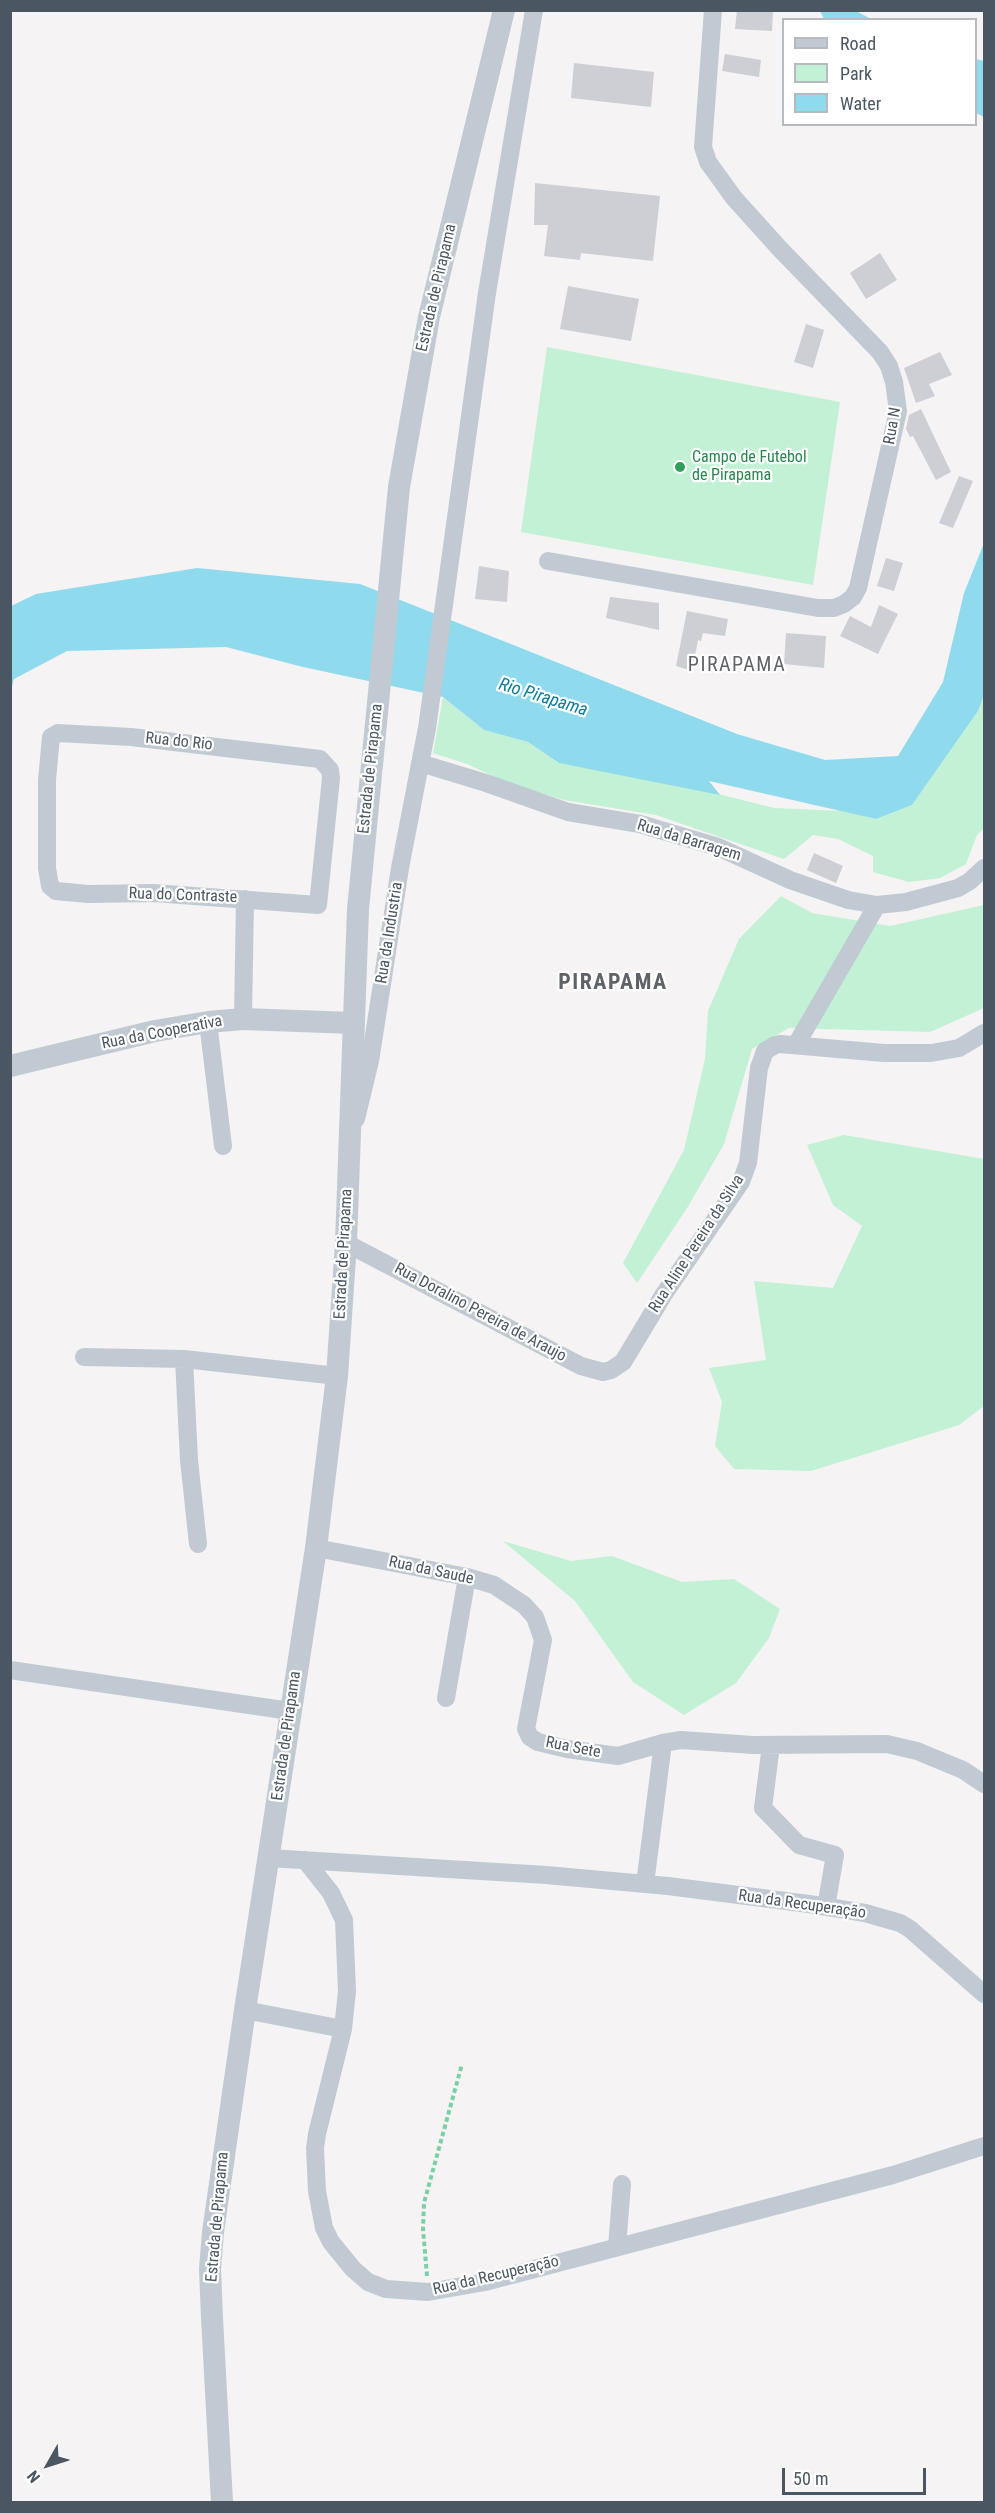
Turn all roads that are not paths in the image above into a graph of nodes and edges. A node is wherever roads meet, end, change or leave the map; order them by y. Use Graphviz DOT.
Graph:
graph roads {
  1 [pos="504,10"];
  2 [pos="534,10"];
  3 [pos="713,10"];
  4 [pos="548,561"];
  5 [pos="420,764"];
  6 [pos="984,868"];
  7 [pos="50,886"];
  8 [pos="246,899"];
  9 [pos="318,905"];
  10 [pos="877,905"];
  11 [pos="243,1019"];
  12 [pos="208,1022"];
  13 [pos="352,1023"];
  14 [pos="375,1024"];
  15 [pos="984,1033"];
  16 [pos="796,1046"];
  17 [pos="10,1066"];
  18 [pos="350,1138"];
  19 [pos="224,1146"];
  20 [pos="346,1243"];
  21 [pos="84,1357"];
  22 [pos="184,1359"];
  23 [pos="616,1368"];
  24 [pos="337,1376"];
  25 [pos="198,1544"];
  26 [pos="316,1548"];
  27 [pos="467,1577"];
  28 [pos="535,1617"];
  29 [pos="10,1670"];
  30 [pos="446,1698"];
  31 [pos="290,1711"];
  32 [pos="663,1743"];
  33 [pos="771,1745"];
  34 [pos="984,1784"];
  35 [pos="269,1858"];
  36 [pos="305,1860"];
  37 [pos="645,1884"];
  38 [pos="826,1907"];
  39 [pos="984,1994"];
  40 [pos="245,2010"];
  41 [pos="344,2029"];
  42 [pos="984,2146"];
  43 [pos="622,2184"];
  44 [pos="617,2247"];
  45 [pos="222,2502"];
  1 -- 13 [label="street, Estrada de Pirapama"];
  2 -- 5 [label="street, Rua da Industria"];
  3 -- 4 [label="street, Rua N"];
  5 -- 10 [label="street, Rua da Barragem"];
  5 -- 14 [label="street, Rua da Industria"];
  6 -- 10 [label="street, Rua da Barragem"];
  7 -- 8 [label="street, Rua do Contraste"];
  7 -- 9 [label="street, Rua do Rio"];
  8 -- 9 [label="street, Rua do Contraste"];
  8 -- 11 [label="street"];
  10 -- 16 [label="street"];
  11 -- 12 [label="street, Rua da Cooperativa"];
  11 -- 13 [label="street, Rua da Cooperativa"];
  12 -- 17 [label="street, Rua da Cooperativa"];
  12 -- 19 [label="street"];
  13 -- 14 [label="street"];
  13 -- 18 [label="street, Estrada de Pirapama"];
  14 -- 18 [label="street, Rua da Industria"];
  15 -- 16 [label="street, Rua Aline Pereira da Silva"];
  16 -- 23 [label="street, Rua Aline Pereira da Silva"];
  18 -- 20 [label="street, Estrada de Pirapama"];
  20 -- 23 [label="street, Rua Doralino Pereira de Araujo"];
  20 -- 24 [label="street, Estrada de Pirapama"];
  21 -- 22 [label="street"];
  22 -- 24 [label="street"];
  22 -- 25 [label="street"];
  24 -- 26 [label="street, Estrada de Pirapama"];
  26 -- 27 [label="street, Rua da Saude"];
  26 -- 31 [label="street, Estrada de Pirapama"];
  27 -- 28 [label="street, Rua da Saude"];
  27 -- 30 [label="street"];
  28 -- 32 [label="street, Rua Sete"];
  29 -- 31 [label="street"];
  31 -- 35 [label="street, Estrada de Pirapama"];
  32 -- 33 [label="street, Rua Sete"];
  32 -- 37 [label="street"];
  33 -- 34 [label="street, Rua Sete"];
  33 -- 38 [label="street"];
  35 -- 36 [label="street, Rua da Recuperação"];
  35 -- 40 [label="street, Estrada de Pirapama"];
  36 -- 37 [label="street, Rua da Recuperação"];
  36 -- 41 [label="street, Rua da Recuperação"];
  37 -- 38 [label="street, Rua da Recuperação"];
  38 -- 39 [label="street, Rua da Recuperação"];
  40 -- 41 [label="street"];
  40 -- 45 [label="street, Estrada de Pirapama"];
  41 -- 44 [label="street, Rua da Recuperação"];
  42 -- 44 [label="street, Rua da Recuperação"];
  43 -- 44 [label="street"];
}
